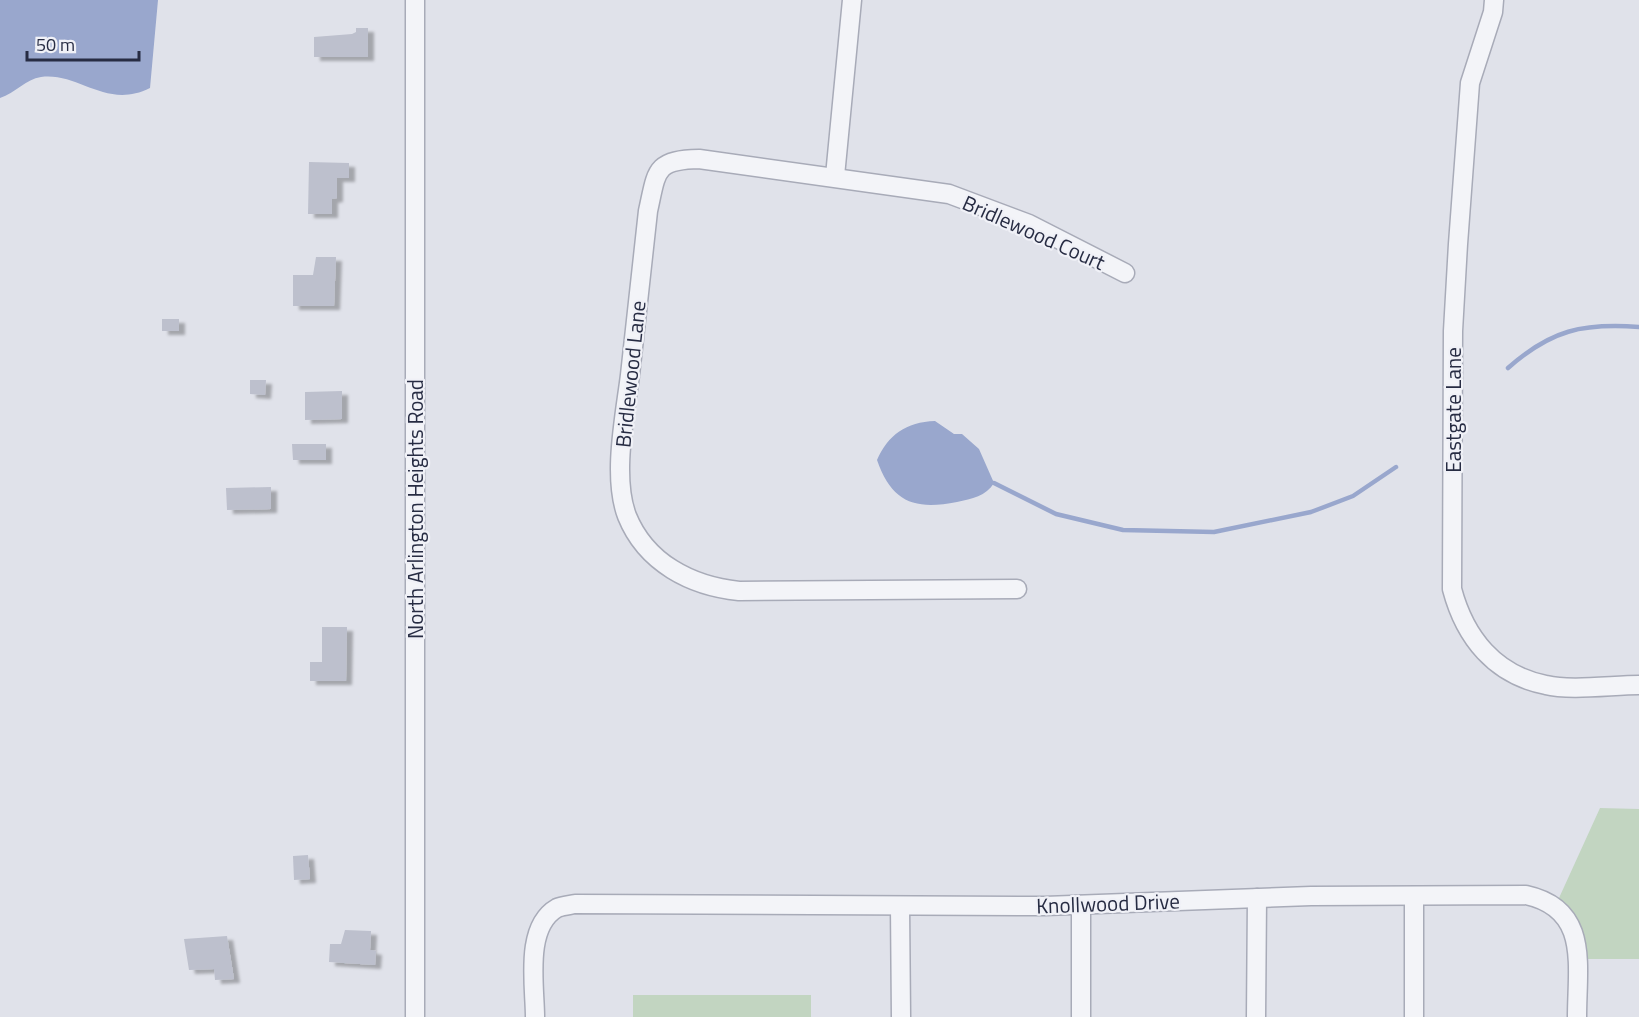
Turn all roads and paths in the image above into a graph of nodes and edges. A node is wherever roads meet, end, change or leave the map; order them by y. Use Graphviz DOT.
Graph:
graph roads {
  1 [pos="415,0"];
  2 [pos="852,0"];
  3 [pos="1494,0"];
  4 [pos="835,176"];
  5 [pos="1125,273"];
  6 [pos="1017,589"];
  7 [pos="1639,685"];
  8 [pos="1414,896"];
  9 [pos="1257,897"];
  10 [pos="1081,904"];
  11 [pos="900,906"];
  12 [pos="415,1017"];
  13 [pos="535,1017"];
  14 [pos="901,1017"];
  15 [pos="1081,1017"];
  16 [pos="1256,1017"];
  17 [pos="1414,1017"];
  18 [pos="1577,1017"];
  1 -- 12 [label="street, North Arlington Heights Road"];
  2 -- 4 [label="street"];
  3 -- 7 [label="street, Eastgate Lane"];
  4 -- 5 [label="street, Bridlewood Court"];
  4 -- 6 [label="street, Bridlewood Lane"];
  8 -- 9 [label="street, Knollwood Drive"];
  8 -- 17 [label="street"];
  8 -- 18 [label="street, Knollwood Drive"];
  9 -- 10 [label="street, Knollwood Drive"];
  9 -- 16 [label="street"];
  10 -- 11 [label="street, Knollwood Drive"];
  10 -- 15 [label="street"];
  11 -- 13 [label="street, Knollwood Drive"];
  11 -- 14 [label="street"];
}
